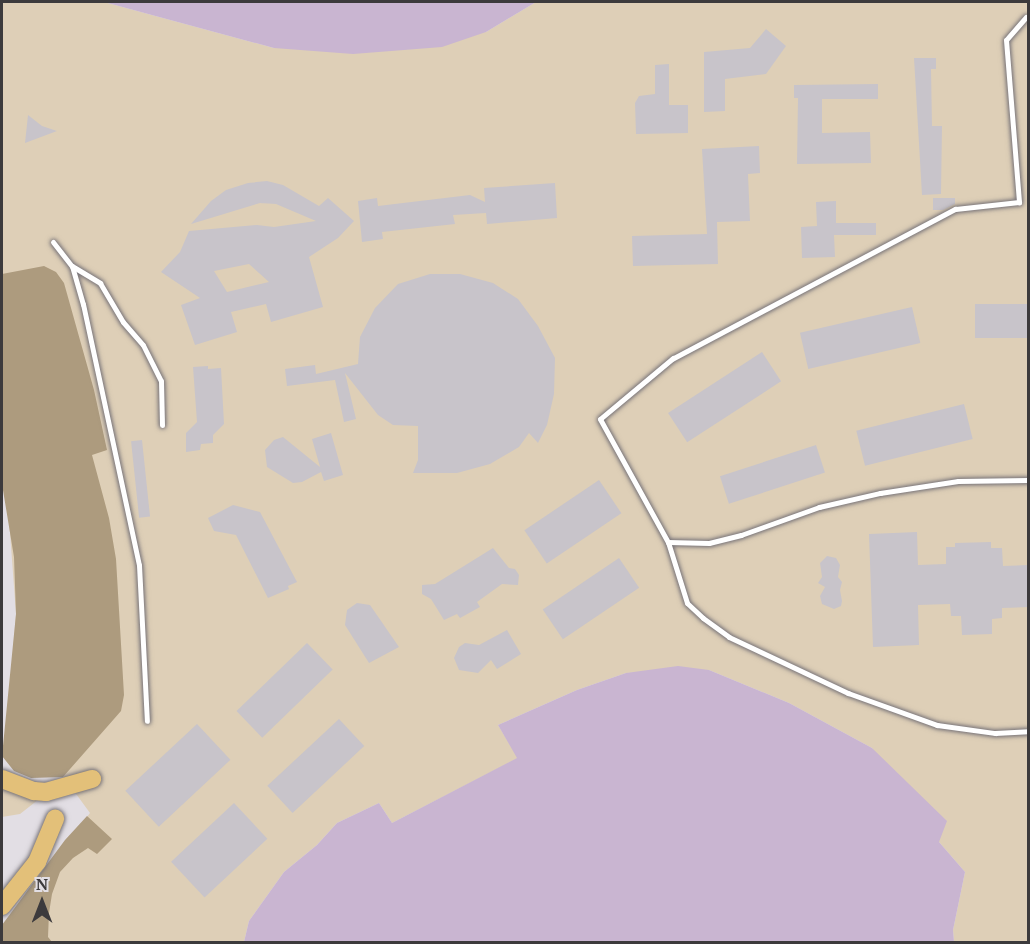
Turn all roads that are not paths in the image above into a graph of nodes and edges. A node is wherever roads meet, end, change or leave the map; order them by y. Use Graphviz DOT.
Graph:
graph roads {
  1 [pos="1026,17"];
  2 [pos="53,242"];
  3 [pos="72,266"];
  4 [pos="162,425"];
  5 [pos="1029,480"];
  6 [pos="668,542"];
  7 [pos="147,721"];
  8 [pos="1029,730"];
  9 [pos="2,779"];
  10 [pos="92,780"];
  11 [pos="55,819"];
  12 [pos="2,906"];
  1 -- 6 [label="lane"];
  2 -- 3 [label="lane"];
  3 -- 4 [label="lane"];
  3 -- 7 [label="lane"];
  5 -- 6 [label="lane"];
  6 -- 8 [label="lane"];
  9 -- 10 [label="main road"];
  11 -- 12 [label="main road"];
}
